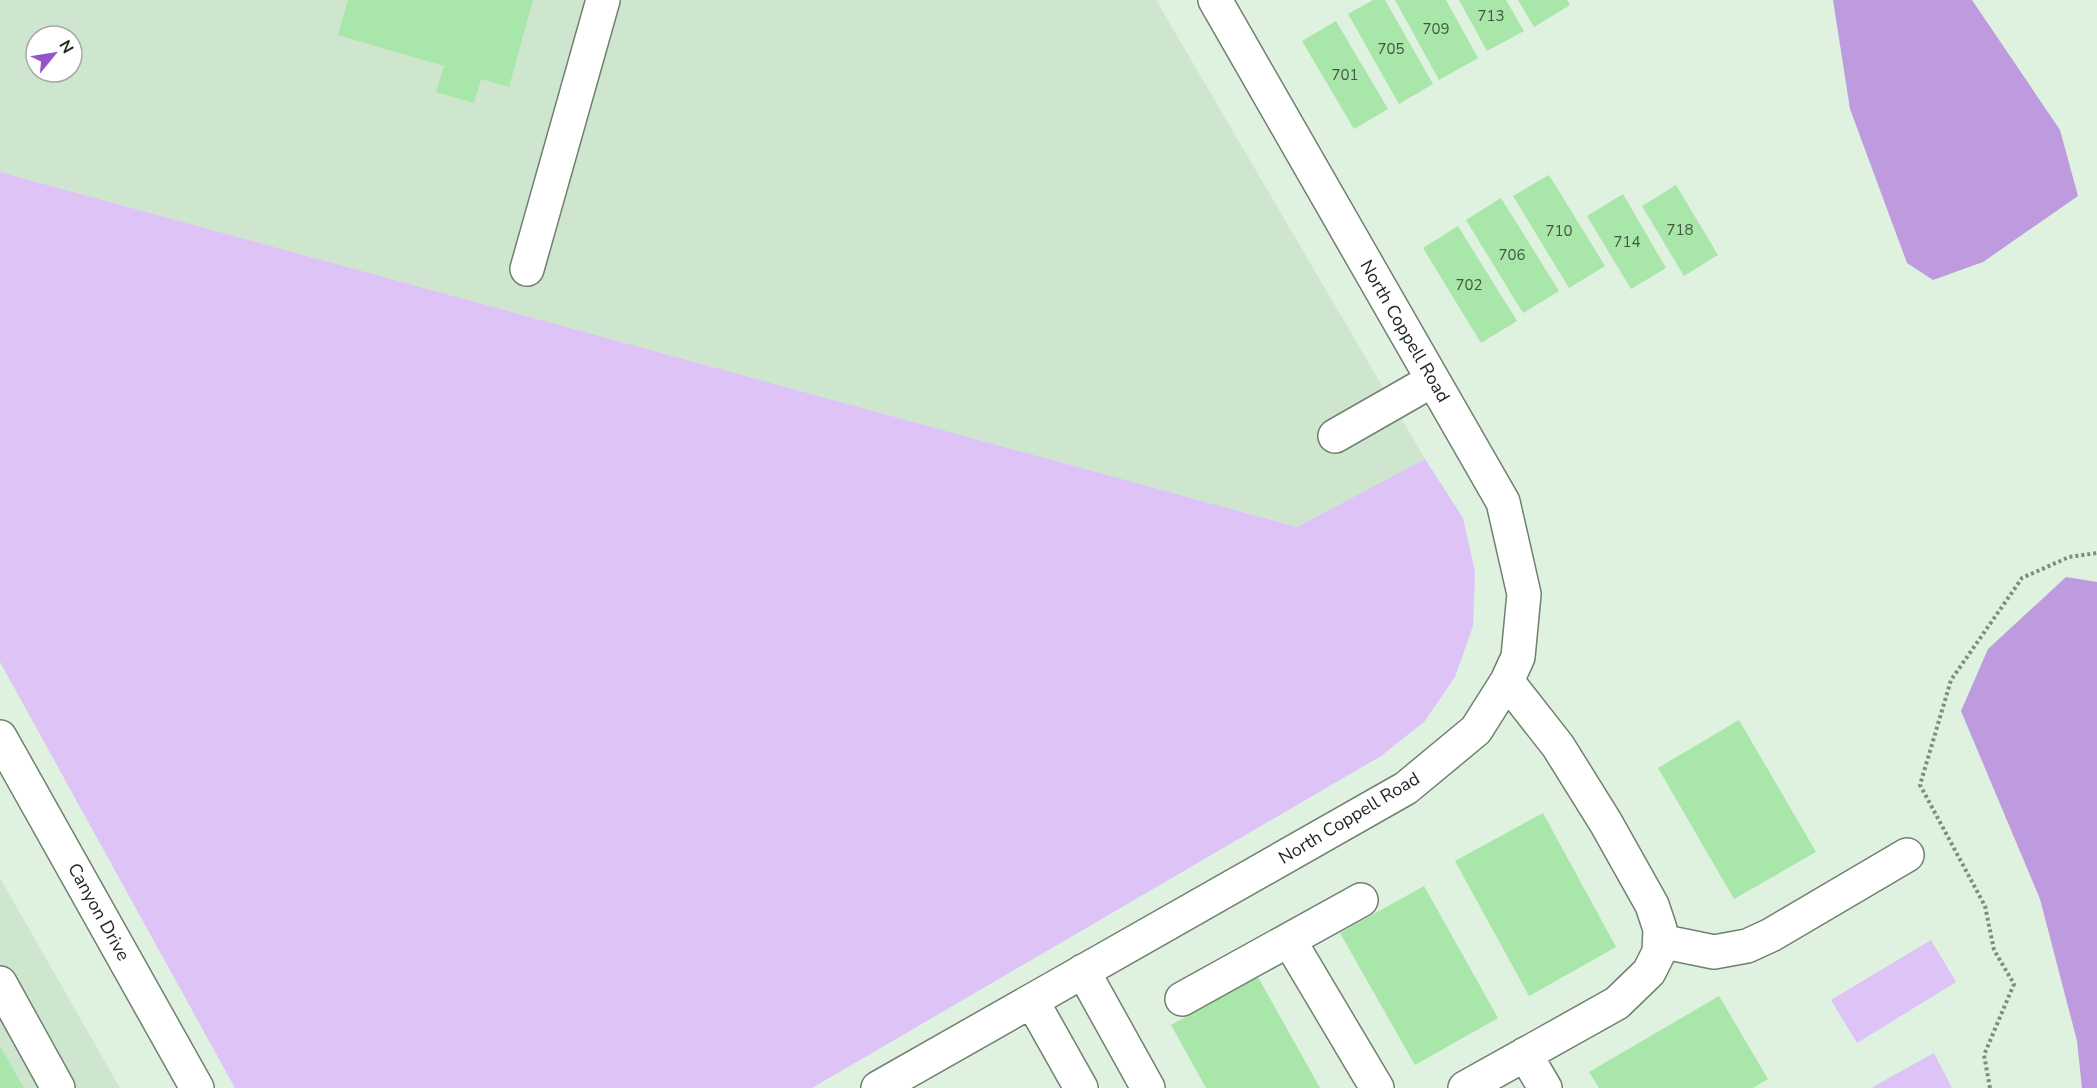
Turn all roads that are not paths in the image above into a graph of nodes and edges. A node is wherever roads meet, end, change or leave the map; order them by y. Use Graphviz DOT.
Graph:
graph roads {
  1 [pos="603,0"];
  2 [pos="1215,0"];
  3 [pos="527,269"];
  4 [pos="1433,380"];
  5 [pos="1335,436"];
  6 [pos="1507,681"];
  7 [pos="0,737"];
  8 [pos="1907,855"];
  9 [pos="1361,900"];
  10 [pos="1289,939"];
  11 [pos="1660,940"];
  12 [pos="1083,971"];
  13 [pos="0,983"];
  14 [pos="1182,999"];
  15 [pos="1032,1001"];
  16 [pos="1525,1054"];
  17 [pos="58,1088"];
  18 [pos="197,1088"];
  19 [pos="878,1088"];
  20 [pos="1081,1088"];
  21 [pos="1148,1088"];
  22 [pos="1377,1088"];
  23 [pos="1465,1088"];
  24 [pos="1545,1088"];
  1 -- 3 [label="street"];
  2 -- 4 [label="street, North Coppell Road"];
  4 -- 5 [label="street"];
  4 -- 6 [label="street, North Coppell Road"];
  6 -- 11 [label="street"];
  6 -- 12 [label="street, North Coppell Road"];
  7 -- 18 [label="street, Canyon Drive"];
  8 -- 11 [label="street"];
  9 -- 10 [label="street"];
  10 -- 14 [label="street"];
  10 -- 22 [label="street"];
  11 -- 16 [label="street"];
  12 -- 15 [label="street, North Coppell Road"];
  12 -- 21 [label="street"];
  13 -- 17 [label="street"];
  15 -- 19 [label="street, North Coppell Road"];
  15 -- 20 [label="street"];
  16 -- 23 [label="street"];
  16 -- 24 [label="street"];
}
